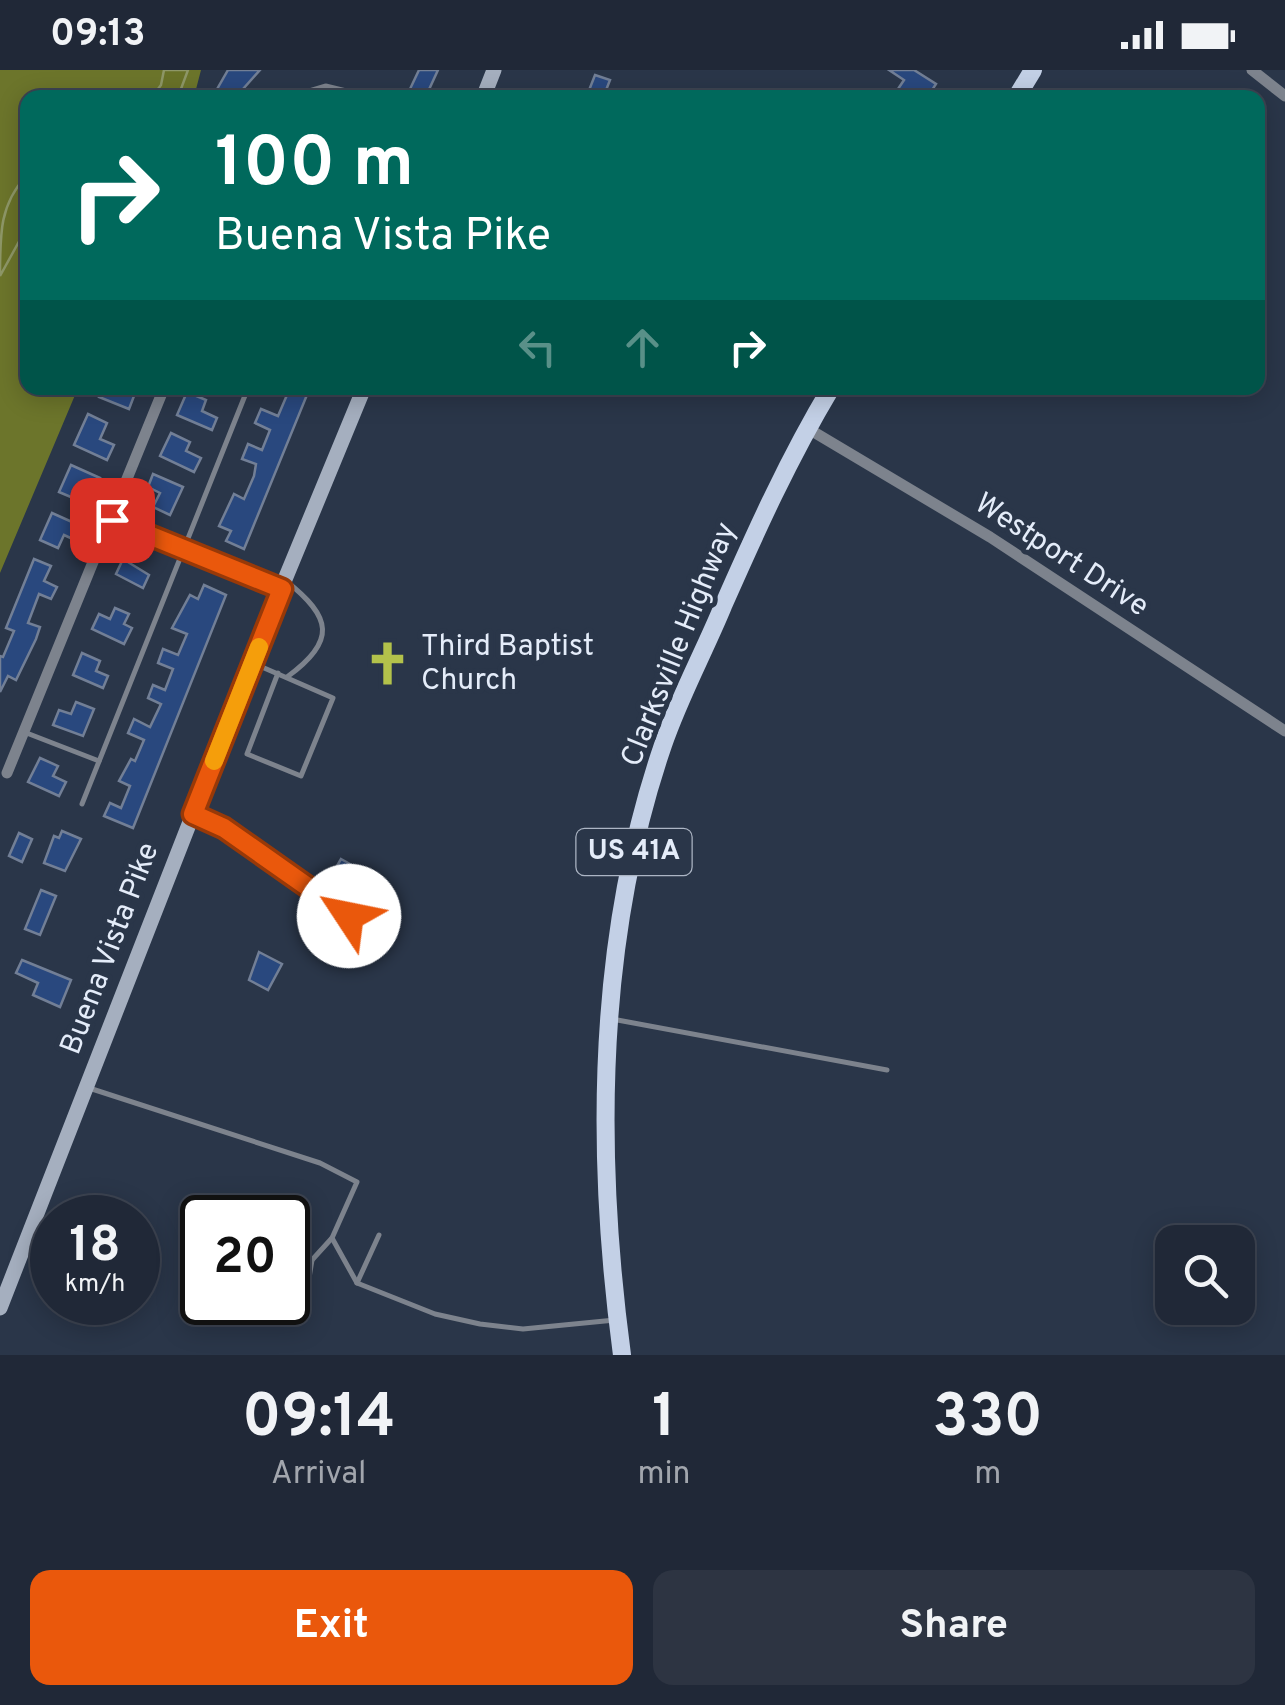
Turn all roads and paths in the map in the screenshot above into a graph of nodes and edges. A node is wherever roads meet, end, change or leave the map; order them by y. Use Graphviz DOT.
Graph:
graph roads {
  1 [pos="1252,70"];
  2 [pos="1285,96"];
  3 [pos="161,395"];
  4 [pos="245,395"];
  5 [pos="361,395"];
  6 [pos="827,395"];
  7 [pos="807,428"];
  8 [pos="112,520"];
  9 [pos="183,549"];
  10 [pos="283,585"];
  11 [pos="253,662"];
  12 [pos="278,674"];
  13 [pos="287,678"];
  14 [pos="1285,731"];
  15 [pos="24,732"];
  16 [pos="100,761"];
  17 [pos="7,773"];
  18 [pos="82,804"];
  19 [pos="193,814"];
  20 [pos="349,916"];
  21 [pos="609,1018"];
  22 [pos="887,1070"];
  23 [pos="86,1087"];
  24 [pos="378,1235"];
  25 [pos="332,1238"];
  26 [pos="312,1260"];
  27 [pos="310,1272"];
  28 [pos="357,1284"];
  29 [pos="0,1308"];
  30 [pos="618,1320"];
  31 [pos="622,1355"];
  1 -- 2 [label="street"];
  3 -- 8 [label="street"];
  4 -- 9 [label="lane"];
  5 -- 10 [label="main road, Buena Vista Pike"];
  6 -- 7 [label="main road, Clarksville Highway / US 41A"];
  7 -- 14 [label="street, Westport Drive"];
  7 -- 21 [label="main road, Clarksville Highway / US 41A"];
  8 -- 9 [label="street"];
  8 -- 15 [label="street"];
  9 -- 10 [label="street"];
  9 -- 16 [label="lane"];
  10 -- 11 [label="main road, Buena Vista Pike"];
  10 -- 13 [label="lane"];
  11 -- 12 [label="lane"];
  11 -- 19 [label="main road, Buena Vista Pike"];
  12 -- 13 [label="lane"];
  12 -- 13 [label="lane"];
  15 -- 16 [label="lane"];
  15 -- 17 [label="street"];
  16 -- 18 [label="lane"];
  19 -- 20 [label="lane"];
  19 -- 23 [label="main road, Buena Vista Pike"];
  21 -- 22 [label="lane"];
  21 -- 30 [label="main road, Clarksville Highway / US 41A"];
  23 -- 25 [label="lane"];
  23 -- 29 [label="main road, Buena Vista Pike"];
  24 -- 28 [label="lane"];
  25 -- 26 [label="lane"];
  25 -- 28 [label="lane"];
  26 -- 27 [label="lane"];
  28 -- 30 [label="lane"];
  30 -- 31 [label="main road, Clarksville Highway / US 41A"];
}
